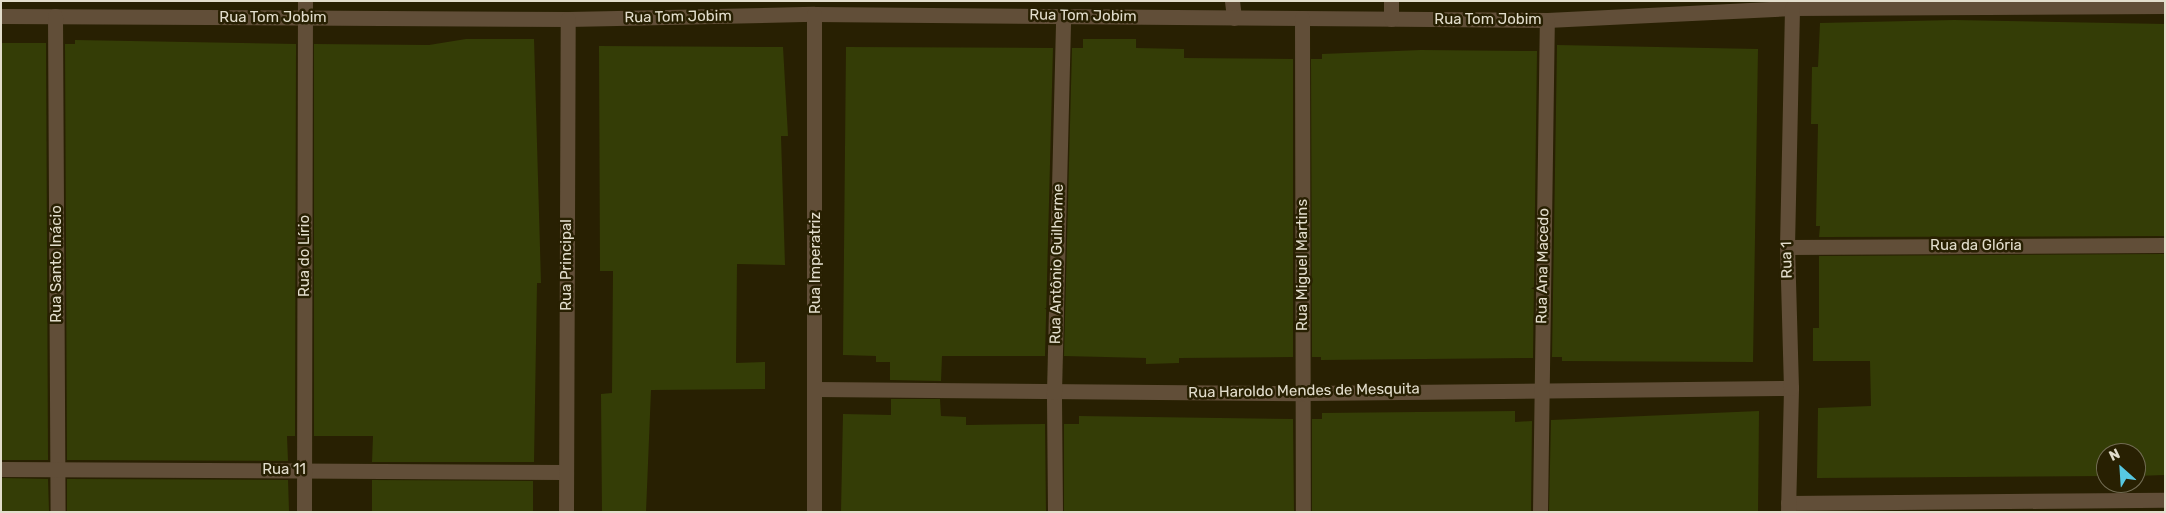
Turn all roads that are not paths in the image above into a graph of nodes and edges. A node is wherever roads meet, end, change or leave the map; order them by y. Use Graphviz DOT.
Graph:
graph roads {
  1 [pos="305,1"];
  2 [pos="1232,1"];
  3 [pos="1392,1"];
  4 [pos="2029,4"];
  5 [pos="2165,6"];
  6 [pos="1792,8"];
  7 [pos="814,14"];
  8 [pos="1,16"];
  9 [pos="55,16"];
  10 [pos="1063,16"];
  11 [pos="1234,18"];
  12 [pos="1302,18"];
  13 [pos="306,19"];
  14 [pos="568,19"];
  15 [pos="1391,19"];
  16 [pos="1547,20"];
  17 [pos="2165,244"];
  18 [pos="1787,246"];
  19 [pos="1541,388"];
  20 [pos="1791,388"];
  21 [pos="816,389"];
  22 [pos="1054,392"];
  23 [pos="1304,393"];
  24 [pos="1,469"];
  25 [pos="59,470"];
  26 [pos="305,470"];
  27 [pos="566,472"];
  28 [pos="2165,500"];
  29 [pos="1788,507"];
  30 [pos="58,512"];
  31 [pos="304,512"];
  32 [pos="566,512"];
  33 [pos="814,512"];
  34 [pos="1055,512"];
  35 [pos="1303,512"];
  36 [pos="1540,512"];
  1 -- 13 [label="street, Rua do Lírio"];
  2 -- 11 [label="street"];
  3 -- 15 [label="street"];
  4 -- 5 [label="street, Rua Tom Jobim"];
  4 -- 6 [label="street, Rua Tom Jobim"];
  6 -- 16 [label="street, Rua Tom Jobim"];
  6 -- 18 [label="street, Rua 1"];
  7 -- 10 [label="street, Rua Tom Jobim"];
  7 -- 14 [label="street, Rua Tom Jobim"];
  7 -- 21 [label="street, Rua Imperatriz"];
  8 -- 9 [label="street, Rua Tom Jobim"];
  9 -- 13 [label="street, Rua Tom Jobim"];
  9 -- 25 [label="street, Rua Santo Inácio"];
  10 -- 11 [label="street, Rua Tom Jobim"];
  10 -- 22 [label="street, Rua Antônio Guilherme"];
  11 -- 12 [label="street, Rua Tom Jobim"];
  12 -- 15 [label="street, Rua Tom Jobim"];
  12 -- 23 [label="street, Rua Miguel Martins"];
  13 -- 14 [label="street, Rua Tom Jobim"];
  13 -- 26 [label="street, Rua do Lírio"];
  14 -- 27 [label="street, Rua Principal"];
  15 -- 16 [label="street, Rua Tom Jobim"];
  16 -- 19 [label="street, Rua Ana Macedo"];
  17 -- 18 [label="street, Rua da Glória"];
  18 -- 20 [label="street, Rua 1"];
  19 -- 20 [label="street, Rua Haroldo Mendes de Mesquita"];
  19 -- 23 [label="street, Rua Haroldo Mendes de Mesquita"];
  19 -- 36 [label="street, Rua Ana Macedo"];
  20 -- 29 [label="street, Rua 1"];
  21 -- 22 [label="street, Rua Haroldo Mendes de Mesquita"];
  21 -- 33 [label="street, Rua Imperatriz"];
  22 -- 23 [label="street, Rua Haroldo Mendes de Mesquita"];
  22 -- 34 [label="street, Rua Antônio Guilherme"];
  23 -- 35 [label="street, Rua Miguel Martins"];
  24 -- 25 [label="street, Rua 11"];
  25 -- 26 [label="street, Rua 11"];
  25 -- 30 [label="street, Rua Santo Inácio"];
  26 -- 27 [label="street, Rua 11"];
  26 -- 31 [label="street, Rua do Lírio"];
  27 -- 32 [label="street, Rua Principal"];
  28 -- 29 [label="street"];
}
